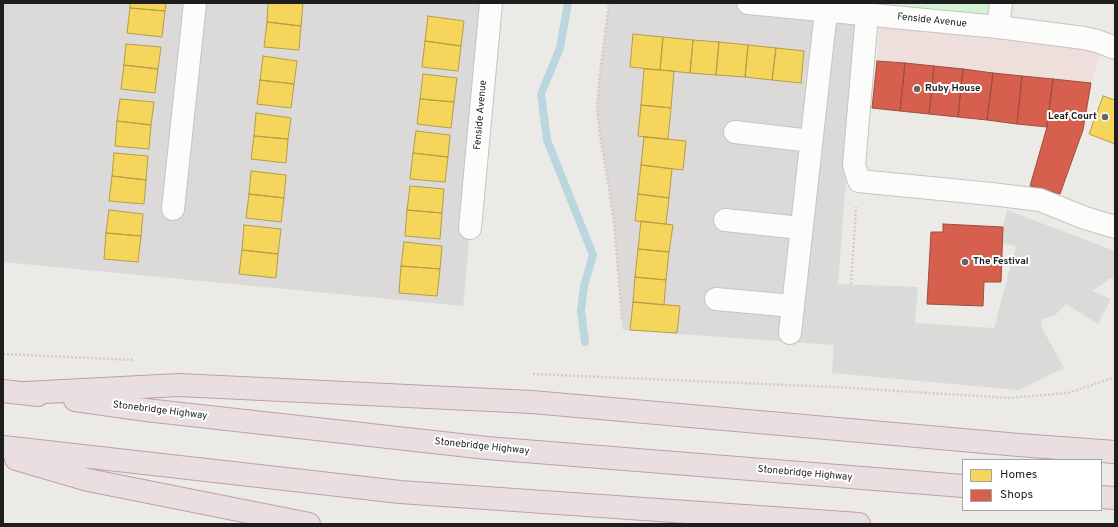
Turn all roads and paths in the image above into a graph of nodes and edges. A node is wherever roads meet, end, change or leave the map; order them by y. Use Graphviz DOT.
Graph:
graph roads {
  1 [pos="195,3"];
  2 [pos="492,3"];
  3 [pos="609,3"];
  4 [pos="748,3"];
  5 [pos="1001,3"];
  6 [pos="826,11"];
  7 [pos="867,14"];
  8 [pos="998,27"];
  9 [pos="1115,48"];
  10 [pos="735,132"];
  11 [pos="811,142"];
  12 [pos="859,181"];
  13 [pos="173,209"];
  14 [pos="725,220"];
  15 [pos="1115,227"];
  16 [pos="470,228"];
  17 [pos="801,228"];
  18 [pos="851,284"];
  19 [pos="716,299"];
  20 [pos="792,306"];
  21 [pos="622,319"];
  22 [pos="790,333"];
  23 [pos="3,354"];
  24 [pos="137,360"];
  25 [pos="526,374"];
  26 [pos="1115,377"];
  27 [pos="3,391"];
  28 [pos="25,393"];
  29 [pos="3,447"];
  30 [pos="1115,452"];
  31 [pos="3,455"];
  32 [pos="962,486"];
  33 [pos="1102,497"];
  34 [pos="1115,498"];
  35 [pos="309,524"];
  36 [pos="859,524"];
  1 -- 13 [label="street"];
  2 -- 16 [label="street, Fenside Avenue"];
  3 -- 21 [label="path"];
  4 -- 6 [label="street, Fenside Avenue"];
  5 -- 8 [label="street"];
  6 -- 7 [label="street, Fenside Avenue"];
  6 -- 11 [label="street"];
  7 -- 8 [label="street, Fenside Avenue"];
  7 -- 12 [label="street"];
  8 -- 9 [label="street, Fenside Avenue"];
  10 -- 11 [label="street"];
  11 -- 17 [label="street"];
  12 -- 15 [label="street"];
  12 -- 18 [label="path"];
  14 -- 17 [label="street"];
  17 -- 20 [label="street"];
  19 -- 20 [label="street"];
  20 -- 22 [label="street"];
  23 -- 24 [label="path"];
  25 -- 26 [label="path"];
  27 -- 28 [label="highway, Stonebridge Highway"];
  28 -- 30 [label="highway"];
  28 -- 32 [label="highway, Stonebridge Highway"];
  29 -- 36 [label="highway"];
  31 -- 35 [label="highway"];
  33 -- 34 [label="highway"];
}
